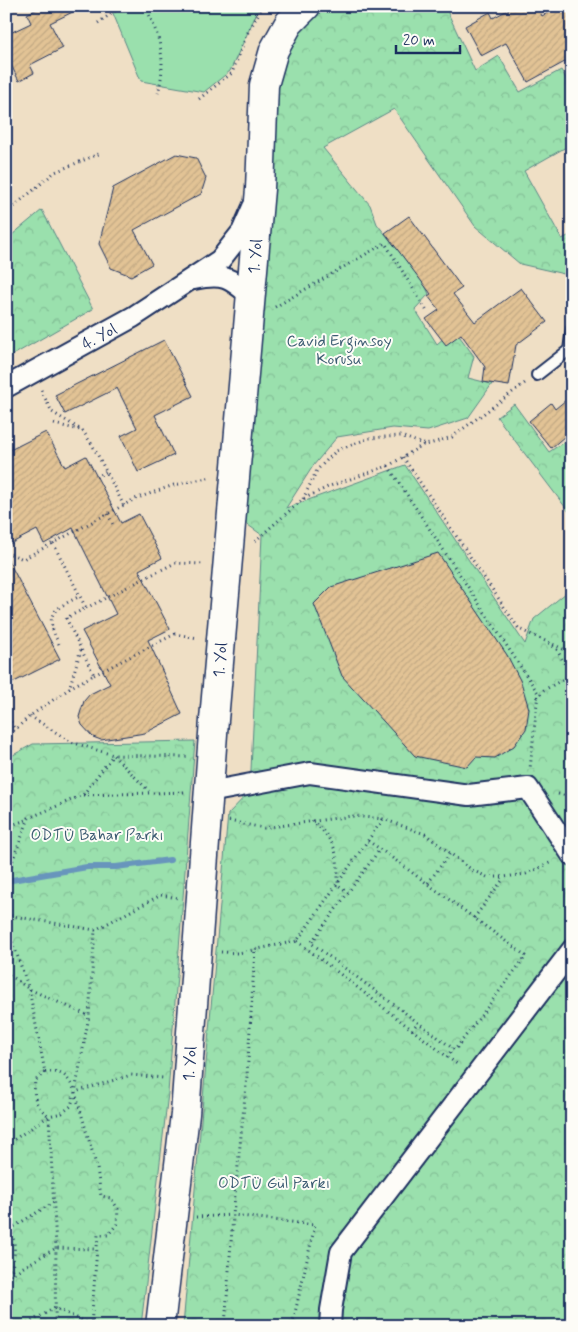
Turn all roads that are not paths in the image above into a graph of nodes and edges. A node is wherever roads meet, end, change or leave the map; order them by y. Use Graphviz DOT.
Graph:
graph roads {
  1 [pos="306,6"];
  2 [pos="260,189"];
  3 [pos="190,280"];
  4 [pos="249,309"];
  5 [pos="572,328"];
  6 [pos="536,375"];
  7 [pos="6,387"];
  8 [pos="208,804"];
  9 [pos="571,855"];
  10 [pos="572,950"];
  11 [pos="160,1326"];
  12 [pos="330,1326"];
  1 -- 2 [label="street, 1. Yol"];
  2 -- 3 [label="street, 4. Yol"];
  2 -- 4 [label="street, 1. Yol"];
  3 -- 4 [label="street, 4. Yol"];
  3 -- 7 [label="street, 4. Yol"];
  4 -- 8 [label="street, 1. Yol"];
  5 -- 6 [label="lane"];
  8 -- 9 [label="street"];
  8 -- 11 [label="street, 1. Yol"];
  10 -- 12 [label="street"];
}
